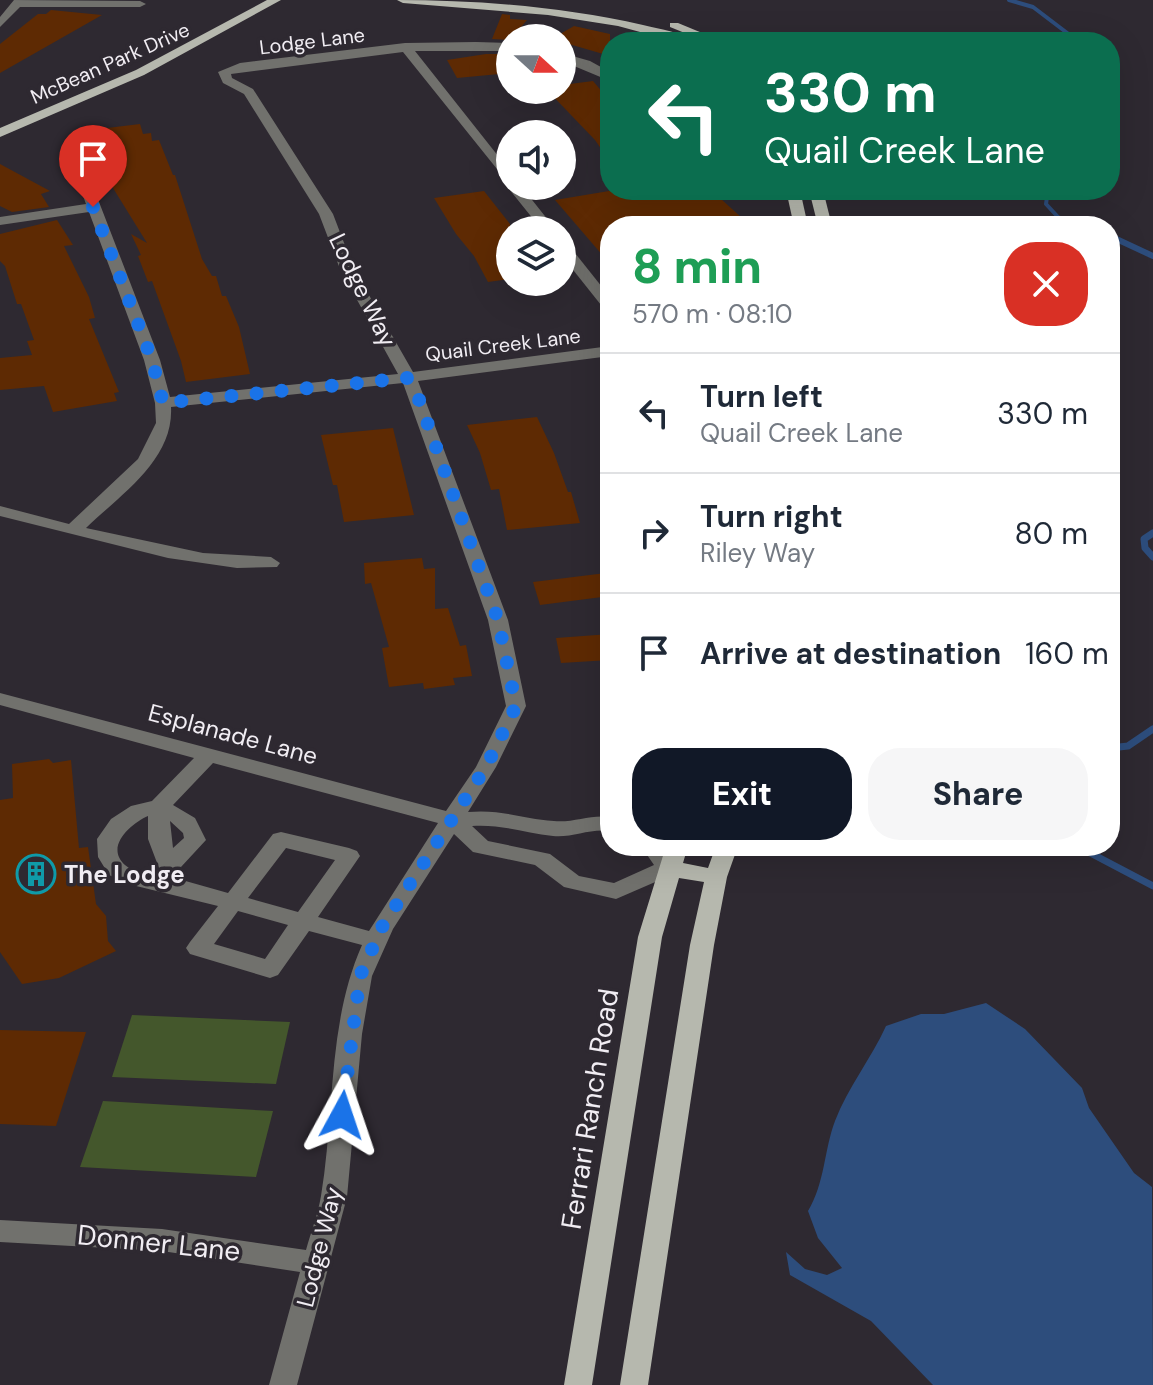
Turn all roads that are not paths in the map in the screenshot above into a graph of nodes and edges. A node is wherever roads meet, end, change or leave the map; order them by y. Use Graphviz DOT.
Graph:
graph roads {
  1 [pos="275,0"];
  2 [pos="403,0"];
  3 [pos="545,0"];
  4 [pos="20,2"];
  5 [pos="140,4"];
  6 [pos="0,24"];
  7 [pos="655,32"];
  8 [pos="692,32"];
  9 [pos="496,46"];
  10 [pos="405,47"];
  11 [pos="576,61"];
  12 [pos="224,72"];
  13 [pos="600,72"];
  14 [pos="0,133"];
  15 [pos="496,162"];
  16 [pos="72,164"];
  17 [pos="525,200"];
  18 [pos="93,207"];
  19 [pos="538,216"];
  20 [pos="0,221"];
  21 [pos="576,264"];
  22 [pos="600,294"];
  23 [pos="600,352"];
  24 [pos="407,378"];
  25 [pos="163,403"];
  26 [pos="0,511"];
  27 [pos="74,529"];
  28 [pos="271,563"];
  29 [pos="0,699"];
  30 [pos="209,755"];
  31 [pos="159,807"];
  32 [pos="452,820"];
  33 [pos="600,822"];
  34 [pos="556,829"];
  35 [pos="723,856"];
  36 [pos="672,857"];
  37 [pos="542,859"];
  38 [pos="173,876"];
  39 [pos="716,877"];
  40 [pos="233,902"];
  41 [pos="303,921"];
  42 [pos="376,941"];
  43 [pos="0,1231"];
  44 [pos="317,1263"];
  45 [pos="283,1385"];
  46 [pos="578,1385"];
  47 [pos="634,1385"];
  1 -- 14 [label="main road, McBean Park Drive"];
  2 -- 7 [label="main road"];
  3 -- 8 [label="main road"];
  4 -- 5 [label="street"];
  4 -- 6 [label="street"];
  9 -- 10 [label="street, Lodge Lane"];
  10 -- 12 [label="street, Lodge Lane"];
  10 -- 15 [label="street"];
  11 -- 13 [label="street"];
  12 -- 24 [label="street, Lodge Way"];
  16 -- 18 [label="street"];
  17 -- 19 [label="street"];
  18 -- 20 [label="street"];
  18 -- 25 [label="street"];
  21 -- 22 [label="street"];
  23 -- 24 [label="street, Quail Creek Lane"];
  24 -- 25 [label="street, Quail Creek Lane"];
  24 -- 32 [label="street, Lodge Way"];
  25 -- 27 [label="street"];
  26 -- 27 [label="street"];
  27 -- 28 [label="street"];
  29 -- 30 [label="street, Esplanade Lane"];
  30 -- 31 [label="street"];
  30 -- 32 [label="street, Esplanade Lane"];
  31 -- 38 [label="street"];
  31 -- 38 [label="street"];
  31 -- 38 [label="street"];
  32 -- 34 [label="street, Esplanade Lane"];
  32 -- 37 [label="street, Esplanade Lane"];
  32 -- 42 [label="street, Lodge Way"];
  33 -- 34 [label="street, Esplanade Lane"];
  34 -- 37 [label="street"];
  35 -- 39 [label="main road"];
  36 -- 37 [label="street, Esplanade Lane"];
  36 -- 39 [label="main road"];
  36 -- 46 [label="main road, Ferrari Ranch Road"];
  38 -- 40 [label="street"];
  39 -- 47 [label="main road"];
  40 -- 41 [label="street"];
  40 -- 41 [label="street"];
  40 -- 41 [label="street"];
  41 -- 42 [label="street"];
  42 -- 44 [label="street, Lodge Way"];
  43 -- 44 [label="street, Donner Lane"];
  44 -- 45 [label="street, Lodge Way"];
}
